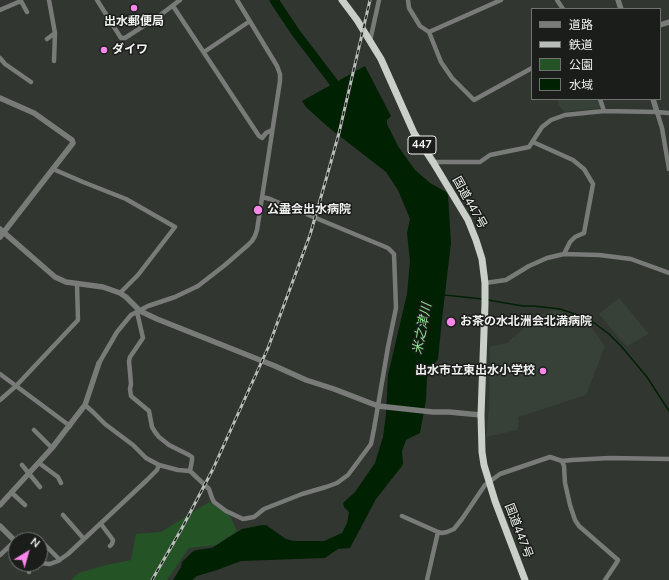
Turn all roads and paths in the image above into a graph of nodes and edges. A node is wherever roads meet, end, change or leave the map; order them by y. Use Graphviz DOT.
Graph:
graph roads {
  1 [pos="22,0"];
  2 [pos="49,0"];
  3 [pos="97,0"];
  4 [pos="180,0"];
  5 [pos="237,0"];
  6 [pos="342,0"];
  7 [pos="379,0"];
  8 [pos="408,0"];
  9 [pos="502,0"];
  10 [pos="173,6"];
  11 [pos="0,10"];
  12 [pos="27,12"];
  13 [pos="250,21"];
  14 [pos="429,32"];
  15 [pos="56,33"];
  16 [pos="47,39"];
  17 [pos="370,42"];
  18 [pos="204,52"];
  19 [pos="0,58"];
  20 [pos="54,61"];
  21 [pos="531,69"];
  22 [pos="31,82"];
  23 [pos="0,98"];
  24 [pos="600,100"];
  25 [pos="653,100"];
  26 [pos="604,111"];
  27 [pos="657,112"];
  28 [pos="669,114"];
  29 [pos="272,130"];
  30 [pos="533,142"];
  31 [pos="433,162"];
  32 [pos="53,169"];
  33 [pos="669,169"];
  34 [pos="262,197"];
  35 [pos="1,233"];
  36 [pos="564,254"];
  37 [pos="669,273"];
  38 [pos="485,283"];
  39 [pos="77,284"];
  40 [pos="120,293"];
  41 [pos="139,312"];
  42 [pos="99,363"];
  43 [pos="0,374"];
  44 [pos="16,386"];
  45 [pos="0,400"];
  46 [pos="85,405"];
  47 [pos="378,406"];
  48 [pos="481,415"];
  49 [pos="70,426"];
  50 [pos="34,430"];
  51 [pos="52,448"];
  52 [pos="669,459"];
  53 [pos="562,461"];
  54 [pos="39,463"];
  55 [pos="22,465"];
  56 [pos="159,465"];
  57 [pos="190,471"];
  58 [pos="29,474"];
  59 [pos="489,482"];
  60 [pos="61,483"];
  61 [pos="40,487"];
  62 [pos="12,493"];
  63 [pos="0,505"];
  64 [pos="25,505"];
  65 [pos="63,514"];
  66 [pos="402,516"];
  67 [pos="101,524"];
  68 [pos="0,526"];
  69 [pos="438,532"];
  70 [pos="8,534"];
  71 [pos="84,539"];
  72 [pos="110,546"];
  73 [pos="8,548"];
  74 [pos="48,548"];
  75 [pos="0,555"];
  76 [pos="60,560"];
  77 [pos="48,564"];
  78 [pos="427,580"];
  79 [pos="525,580"];
  80 [pos="605,580"];
  1 -- 11 [label="street"];
  1 -- 12 [label="street"];
  2 -- 15 [label="street"];
  3 -- 10 [label="street"];
  4 -- 10 [label="street"];
  5 -- 13 [label="street"];
  6 -- 17 [label="highway, 国道447号 / 447"];
  7 -- 17 [label="street"];
  8 -- 14 [label="street"];
  9 -- 14 [label="street"];
  10 -- 18 [label="street"];
  13 -- 18 [label="street"];
  13 -- 29 [label="street"];
  14 -- 21 [label="street"];
  15 -- 16 [label="street"];
  15 -- 20 [label="street"];
  17 -- 31 [label="highway, 国道447号 / 447"];
  18 -- 29 [label="street"];
  19 -- 22 [label="street"];
  23 -- 32 [label="street"];
  24 -- 26 [label="street"];
  25 -- 27 [label="street"];
  26 -- 27 [label="street"];
  26 -- 30 [label="street"];
  27 -- 28 [label="street"];
  27 -- 33 [label="street"];
  29 -- 34 [label="street"];
  30 -- 31 [label="street"];
  30 -- 36 [label="street"];
  31 -- 38 [label="highway, 国道447号 / 447"];
  32 -- 35 [label="street"];
  32 -- 40 [label="street"];
  34 -- 41 [label="street"];
  34 -- 47 [label="street"];
  35 -- 39 [label="street"];
  36 -- 37 [label="street"];
  36 -- 38 [label="street"];
  38 -- 48 [label="highway, 国道447号 / 447"];
  39 -- 40 [label="street"];
  39 -- 44 [label="street"];
  40 -- 41 [label="street"];
  41 -- 42 [label="street"];
  41 -- 47 [label="street"];
  41 -- 57 [label="street"];
  42 -- 46 [label="street"];
  43 -- 44 [label="street"];
  44 -- 45 [label="street"];
  44 -- 49 [label="street"];
  46 -- 49 [label="street"];
  46 -- 56 [label="street"];
  47 -- 48 [label="street"];
  47 -- 57 [label="street"];
  48 -- 59 [label="highway, 国道447号 / 447"];
  49 -- 51 [label="street"];
  50 -- 51 [label="street"];
  51 -- 54 [label="street"];
  52 -- 53 [label="street"];
  53 -- 59 [label="street"];
  53 -- 80 [label="street"];
  54 -- 58 [label="street"];
  54 -- 60 [label="street"];
  55 -- 58 [label="street"];
  56 -- 57 [label="street"];
  56 -- 67 [label="street"];
  58 -- 61 [label="street"];
  58 -- 62 [label="street"];
  59 -- 69 [label="street"];
  59 -- 79 [label="highway, 国道447号 / 447"];
  62 -- 63 [label="street"];
  62 -- 64 [label="street"];
  65 -- 71 [label="street"];
  66 -- 69 [label="street"];
  67 -- 71 [label="street"];
  67 -- 72 [label="street"];
  68 -- 70 [label="street"];
  69 -- 78 [label="street"];
  71 -- 76 [label="street"];
  73 -- 75 [label="street"];
  74 -- 76 [label="street"];
  76 -- 77 [label="street"];
}
